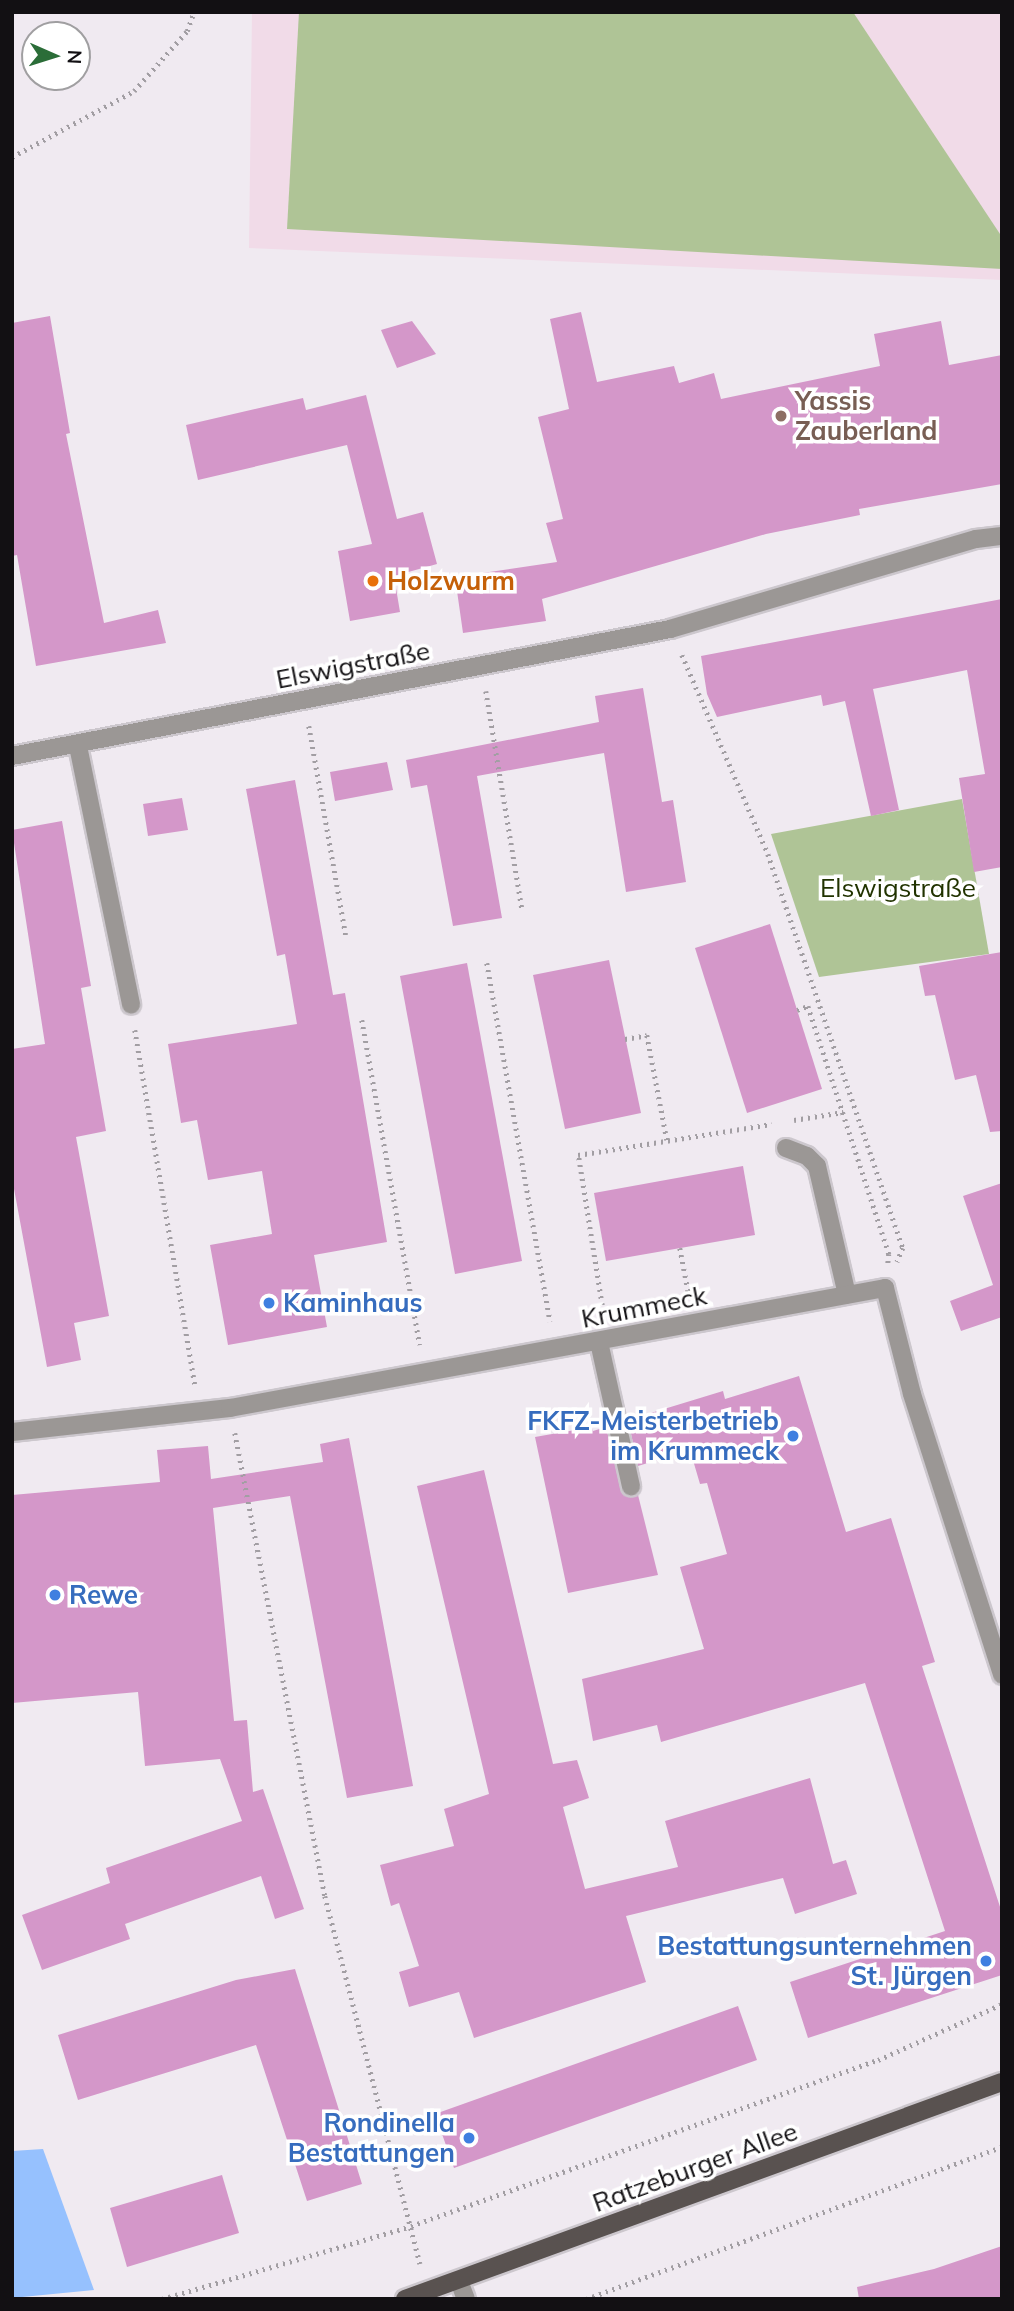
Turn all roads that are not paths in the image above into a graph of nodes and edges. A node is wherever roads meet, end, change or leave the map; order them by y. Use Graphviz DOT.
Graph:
graph roads {
  1 [pos="1002,536"];
  2 [pos="78,746"];
  3 [pos="12,756"];
  4 [pos="131,1005"];
  5 [pos="786,1148"];
  6 [pos="847,1296"];
  7 [pos="603,1341"];
  8 [pos="12,1432"];
  9 [pos="631,1486"];
  10 [pos="1002,1675"];
  11 [pos="1002,2082"];
  12 [pos="459,2281"];
  13 [pos="405,2299"];
  14 [pos="466,2299"];
  1 -- 2 [label="street, Elswigstraße"];
  2 -- 3 [label="street, Elswigstraße"];
  2 -- 4 [label="street"];
  5 -- 6 [label="street"];
  6 -- 7 [label="street, Krummeck"];
  6 -- 10 [label="street, Krummeck"];
  7 -- 8 [label="street, Krummeck"];
  7 -- 9 [label="street"];
  11 -- 12 [label="main road, Ratzeburger Allee"];
  12 -- 13 [label="main road, Ratzeburger Allee"];
  12 -- 14 [label="street"];
}
